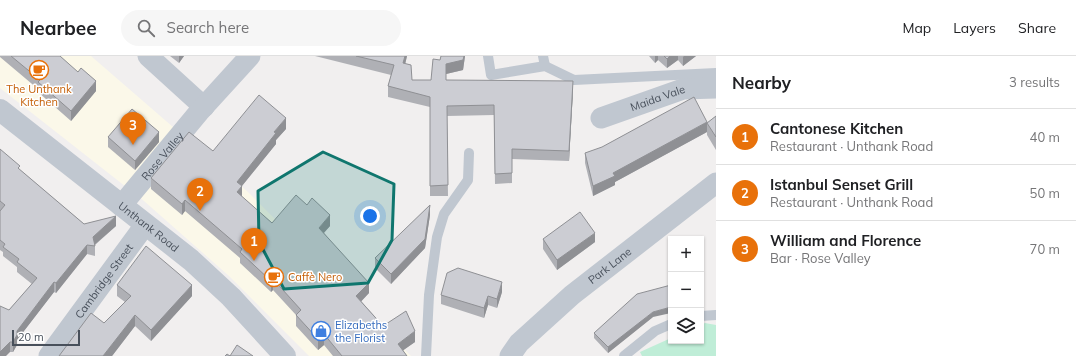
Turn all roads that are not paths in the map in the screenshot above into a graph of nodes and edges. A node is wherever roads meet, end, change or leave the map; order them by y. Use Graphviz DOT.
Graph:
graph roads {
  1 [pos="148,56"];
  2 [pos="250,56"];
  3 [pos="488,56"];
  4 [pos="543,56"];
  5 [pos="545,66"];
  6 [pos="716,73"];
  7 [pos="716,88"];
  8 [pos="204,107"];
  9 [pos="0,110"];
  10 [pos="602,118"];
  11 [pos="468,153"];
  12 [pos="716,184"];
  13 [pos="121,206"];
  14 [pos="145,224"];
  15 [pos="716,315"];
  16 [pos="704,316"];
  17 [pos="668,325"];
  18 [pos="60,349"];
  19 [pos="285,356"];
  20 [pos="426,356"];
  21 [pos="510,356"];
  22 [pos="624,356"];
  1 -- 8 [label="street"];
  2 -- 8 [label="street, Rose Valley"];
  3 -- 5 [label="lane"];
  4 -- 5 [label="lane"];
  5 -- 6 [label="lane"];
  7 -- 10 [label="street, Maida Vale"];
  8 -- 13 [label="street, Rose Valley"];
  9 -- 13 [label="street, Unthank Road"];
  11 -- 20 [label="lane"];
  12 -- 21 [label="street, Park Lane"];
  13 -- 14 [label="street, Unthank Road"];
  14 -- 18 [label="street, Cambridge Street"];
  14 -- 19 [label="street, Unthank Road"];
  15 -- 16 [label="lane"];
  17 -- 22 [label="lane"];
}
